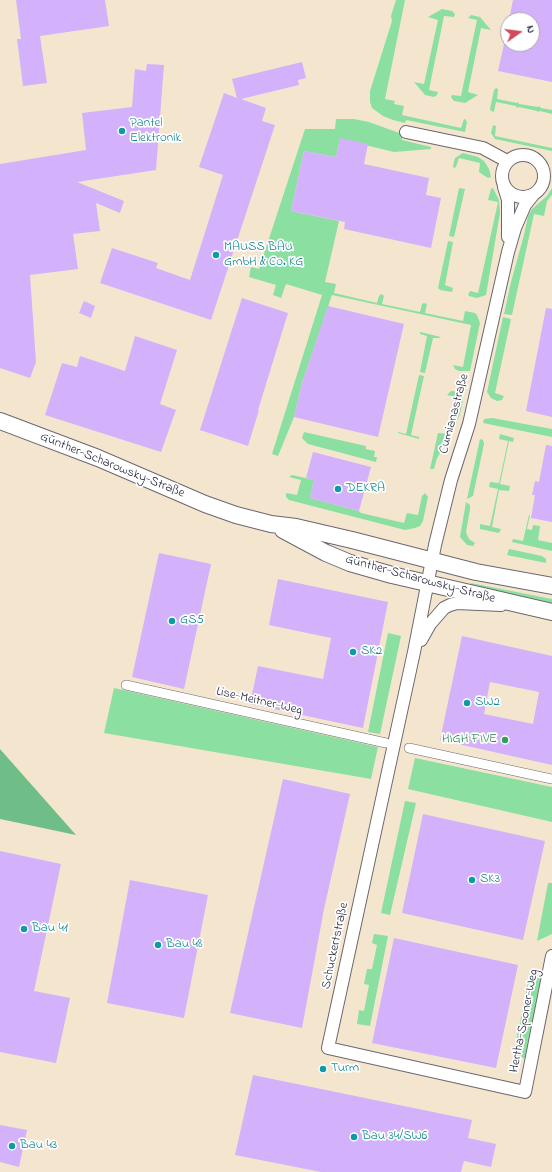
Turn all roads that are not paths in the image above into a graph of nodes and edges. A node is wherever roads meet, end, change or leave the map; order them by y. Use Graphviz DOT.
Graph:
graph roads {
  1 [pos="406,132"];
  2 [pos="507,162"];
  3 [pos="548,169"];
  4 [pos="504,187"];
  5 [pos="533,195"];
  6 [pos="508,252"];
  7 [pos="0,421"];
  8 [pos="271,524"];
  9 [pos="432,561"];
  10 [pos="427,583"];
  11 [pos="552,586"];
  12 [pos="516,605"];
  13 [pos="552,612"];
  14 [pos="414,652"];
  15 [pos="126,685"];
  16 [pos="386,743"];
  17 [pos="409,748"];
  18 [pos="552,779"];
  19 [pos="552,956"];
  20 [pos="525,1092"];
  1 -- 2 [label="street"];
  2 -- 3 [label="street, Cumianastraße"];
  2 -- 4 [label="street, Cumianastraße"];
  3 -- 5 [label="street, Cumianastraße"];
  4 -- 5 [label="street"];
  4 -- 6 [label="street, Cumianastraße"];
  5 -- 6 [label="street, Cumianastraße"];
  6 -- 9 [label="street, Cumianastraße"];
  7 -- 8 [label="street, Günther-Scharowsky-Straße"];
  8 -- 9 [label="street, Günther-Scharowsky-Straße"];
  8 -- 10 [label="street, Günther-Scharowsky-Straße"];
  9 -- 10 [label="street, Cumianastraße"];
  9 -- 11 [label="street, Günther-Scharowsky-Straße"];
  10 -- 12 [label="street, Günther-Scharowsky-Straße"];
  10 -- 14 [label="street, Schuckertstraße"];
  12 -- 13 [label="street, Günther-Scharowsky-Straße"];
  12 -- 14 [label="street, Schuckertstraße"];
  14 -- 20 [label="street, Schuckertstraße"];
  15 -- 16 [label="street, Lise-Meitner-Weg"];
  17 -- 18 [label="street"];
  19 -- 20 [label="street, Hertha-Sponer-Weg"];
}
